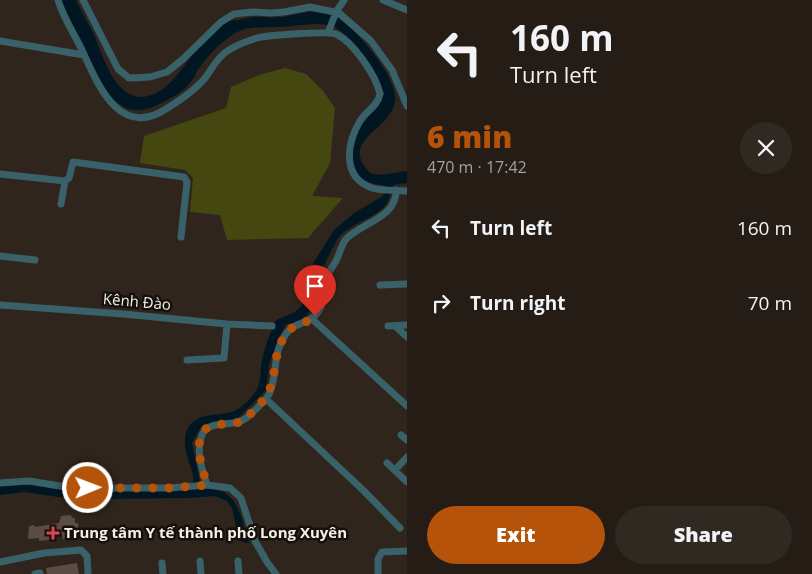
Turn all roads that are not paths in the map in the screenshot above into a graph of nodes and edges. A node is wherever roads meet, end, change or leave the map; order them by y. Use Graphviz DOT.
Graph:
graph roads {
  1 [pos="58,0"];
  2 [pos="83,0"];
  3 [pos="344,0"];
  4 [pos="383,0"];
  5 [pos="407,10"];
  6 [pos="336,14"];
  7 [pos="329,30"];
  8 [pos="0,41"];
  9 [pos="84,55"];
  10 [pos="407,106"];
  11 [pos="0,174"];
  12 [pos="65,181"];
  13 [pos="395,190"];
  14 [pos="407,191"];
  15 [pos="61,204"];
  16 [pos="181,238"];
  17 [pos="0,256"];
  18 [pos="35,260"];
  19 [pos="407,284"];
  20 [pos="380,285"];
  21 [pos="0,305"];
  22 [pos="312,319"];
  23 [pos="227,324"];
  24 [pos="407,325"];
  25 [pos="272,326"];
  26 [pos="407,337"];
  27 [pos="187,360"];
  28 [pos="266,398"];
  29 [pos="407,406"];
  30 [pos="407,457"];
  31 [pos="387,463"];
  32 [pos="395,470"];
  33 [pos="407,482"];
  34 [pos="0,483"];
  35 [pos="205,485"];
  36 [pos="400,528"];
  37 [pos="407,551"];
  38 [pos="200,561"];
  39 [pos="238,561"];
  40 [pos="0,562"];
  41 [pos="162,563"];
  42 [pos="88,574"];
  43 [pos="163,574"];
  44 [pos="201,574"];
  45 [pos="239,574"];
  46 [pos="276,574"];
  47 [pos="378,574"];
  1 -- 9 [label="street"];
  2 -- 6 [label="street"];
  3 -- 6 [label="street"];
  4 -- 5 [label="street"];
  6 -- 7 [label="street"];
  6 -- 10 [label="street"];
  7 -- 9 [label="street"];
  7 -- 13 [label="street"];
  8 -- 9 [label="street"];
  11 -- 12 [label="street"];
  12 -- 15 [label="street"];
  12 -- 16 [label="street"];
  13 -- 14 [label="street"];
  13 -- 22 [label="street"];
  17 -- 18 [label="street"];
  19 -- 20 [label="street"];
  21 -- 23 [label="street, Kênh Đào"];
  22 -- 28 [label="street"];
  22 -- 29 [label="street"];
  23 -- 25 [label="street, Kênh Đào"];
  23 -- 27 [label="street"];
  24 -- 26 [label="street"];
  28 -- 35 [label="street"];
  28 -- 36 [label="street"];
  30 -- 32 [label="street"];
  31 -- 32 [label="street"];
  32 -- 33 [label="street"];
  34 -- 35 [label="street"];
  35 -- 46 [label="street"];
  37 -- 47 [label="street"];
  38 -- 44 [label="street"];
  39 -- 45 [label="street"];
  40 -- 42 [label="street"];
  41 -- 43 [label="street"];
}
